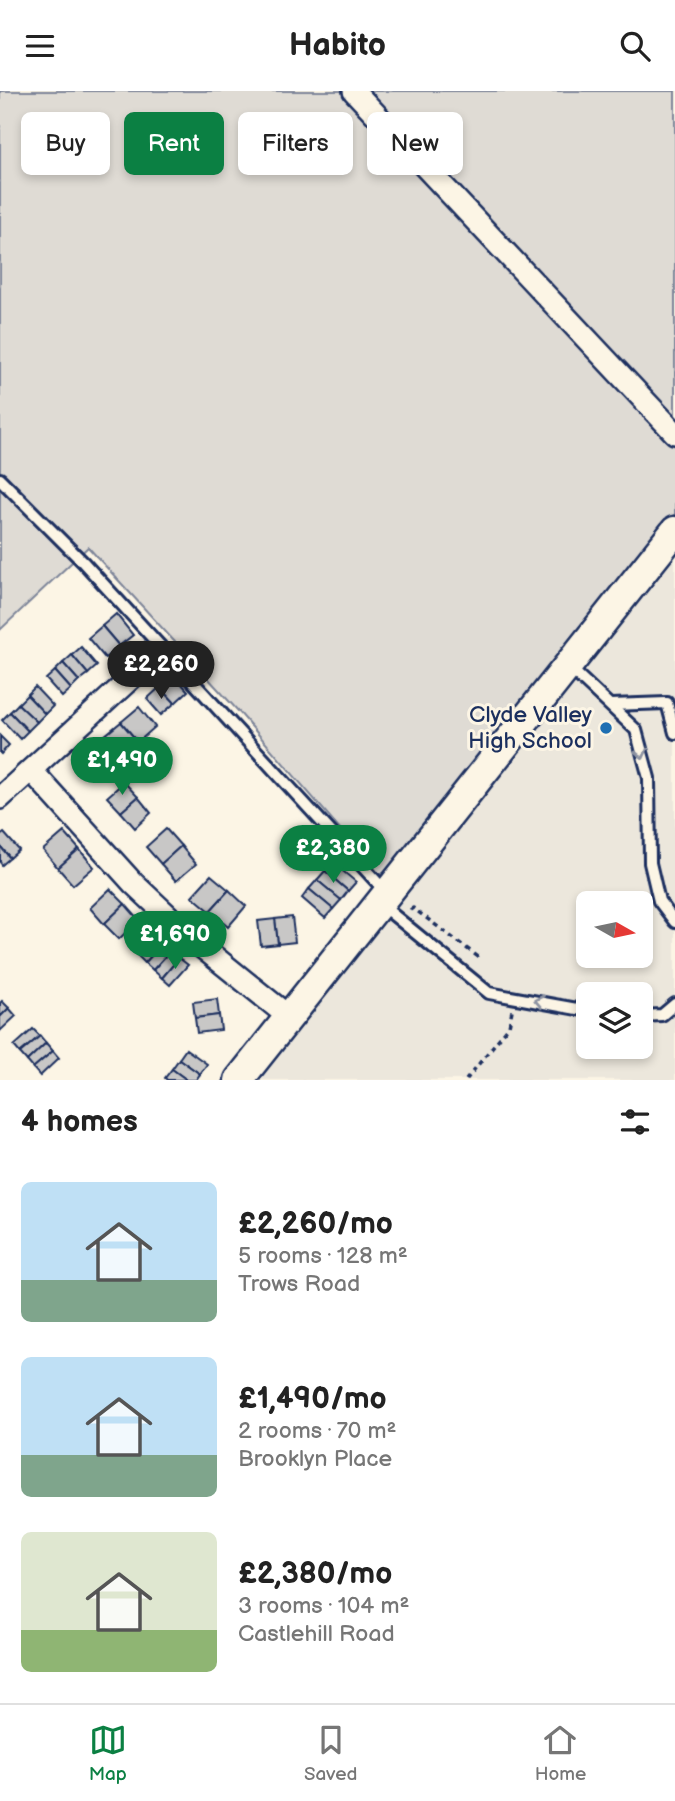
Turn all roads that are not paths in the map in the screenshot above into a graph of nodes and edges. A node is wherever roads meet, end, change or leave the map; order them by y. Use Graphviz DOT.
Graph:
graph roads {
  1 [pos="354,91"];
  2 [pos="675,433"];
  3 [pos="0,479"];
  4 [pos="675,531"];
  5 [pos="153,657"];
  6 [pos="569,667"];
  7 [pos="611,705"];
  8 [pos="675,733"];
  9 [pos="31,770"];
  10 [pos="0,798"];
  11 [pos="389,905"];
  12 [pos="675,922"];
  13 [pos="675,1004"];
  14 [pos="576,1009"];
  15 [pos="653,1015"];
  16 [pos="289,1017"];
  17 [pos="239,1080"];
  1 -- 2 [label="street"];
  3 -- 11 [label="lane"];
  4 -- 6 [label="main road"];
  5 -- 9 [label="street"];
  6 -- 7 [label="lane"];
  6 -- 11 [label="main road"];
  7 -- 8 [label="lane"];
  7 -- 12 [label="lane, one-way"];
  9 -- 10 [label="street"];
  9 -- 16 [label="street"];
  14 -- 11 [label="lane, one-way"];
  11 -- 16 [label="main road"];
  13 -- 15 [label="lane"];
  16 -- 17 [label="main road"];
}
